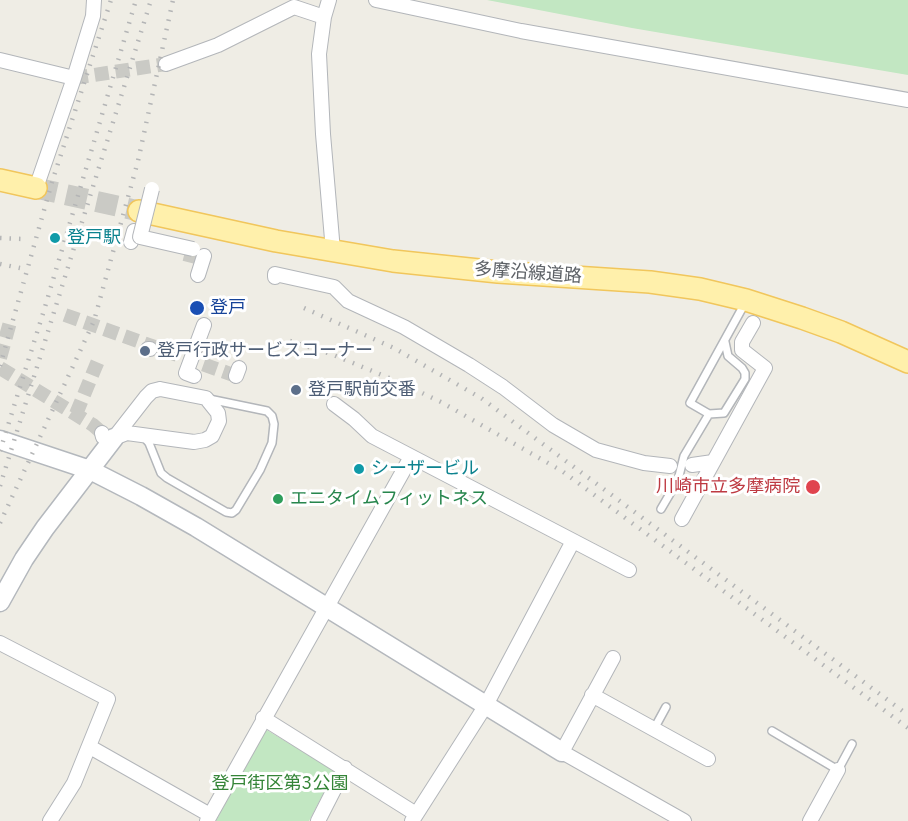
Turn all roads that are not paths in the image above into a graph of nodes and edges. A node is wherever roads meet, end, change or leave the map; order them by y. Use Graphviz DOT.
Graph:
graph roads {
  1 [pos="94,0"];
  2 [pos="329,0"];
  3 [pos="376,0"];
  4 [pos="324,17"];
  5 [pos="0,60"];
  6 [pos="166,64"];
  7 [pos="74,78"];
  8 [pos="908,100"];
  9 [pos="0,180"];
  10 [pos="36,188"];
  11 [pos="152,189"];
  12 [pos="135,228"];
  13 [pos="333,251"];
  14 [pos="198,275"];
  15 [pos="274,277"];
  16 [pos="746,300"];
  17 [pos="753,323"];
  18 [pos="204,325"];
  19 [pos="724,340"];
  20 [pos="908,362"];
  21 [pos="194,376"];
  22 [pos="206,398"];
  23 [pos="334,404"];
  24 [pos="709,414"];
  25 [pos="138,433"];
  26 [pos="106,436"];
  27 [pos="0,440"];
  28 [pos="411,457"];
  29 [pos="713,462"];
  30 [pos="692,465"];
  31 [pos="670,466"];
  32 [pos="90,470"];
  33 [pos="661,509"];
  34 [pos="682,519"];
  35 [pos="573,541"];
  36 [pos="629,570"];
  37 [pos="2,592"];
  38 [pos="325,607"];
  39 [pos="0,642"];
  40 [pos="613,658"];
  41 [pos="592,696"];
  42 [pos="486,705"];
  43 [pos="666,707"];
  44 [pos="263,718"];
  45 [pos="654,729"];
  46 [pos="772,731"];
  47 [pos="852,744"];
  48 [pos="90,747"];
  49 [pos="561,752"];
  50 [pos="708,759"];
  51 [pos="345,768"];
  52 [pos="838,770"];
  53 [pos="414,817"];
  54 [pos="209,818"];
  55 [pos="54,820"];
  56 [pos="318,821"];
  57 [pos="684,821"];
  58 [pos="810,821"];
  1 -- 7 [label="street"];
  2 -- 4 [label="street"];
  3 -- 8 [label="street"];
  4 -- 6 [label="street"];
  4 -- 13 [label="street"];
  5 -- 7 [label="street"];
  7 -- 10 [label="street"];
  9 -- 10 [label="main road"];
  11 -- 14 [label="street, bridge"];
  12 -- 13 [label="main road, 多摩沿線道路"];
  13 -- 16 [label="main road, 多摩沿線道路"];
  15 -- 31 [label="street"];
  16 -- 19 [label="lane"];
  16 -- 20 [label="main road, 多摩沿線道路"];
  17 -- 29 [label="street"];
  18 -- 21 [label="street"];
  19 -- 24 [label="lane"];
  19 -- 24 [label="lane"];
  22 -- 25 [label="street"];
  22 -- 25 [label="lane"];
  22 -- 26 [label="street"];
  23 -- 28 [label="street"];
  24 -- 33 [label="lane"];
  25 -- 26 [label="street"];
  26 -- 32 [label="street"];
  27 -- 32 [label="street"];
  28 -- 35 [label="street"];
  28 -- 38 [label="street"];
  29 -- 30 [label="street"];
  29 -- 34 [label="street"];
  32 -- 37 [label="street"];
  32 -- 38 [label="street"];
  35 -- 36 [label="street"];
  35 -- 42 [label="street"];
  38 -- 42 [label="street"];
  38 -- 44 [label="street"];
  39 -- 48 [label="street"];
  40 -- 41 [label="street"];
  41 -- 45 [label="street"];
  41 -- 49 [label="street"];
  42 -- 49 [label="street"];
  42 -- 53 [label="street"];
  43 -- 45 [label="lane"];
  44 -- 51 [label="street"];
  44 -- 54 [label="street"];
  45 -- 50 [label="street"];
  46 -- 52 [label="lane"];
  47 -- 52 [label="lane"];
  48 -- 54 [label="street"];
  48 -- 55 [label="street"];
  49 -- 57 [label="street"];
  51 -- 53 [label="street"];
  51 -- 56 [label="street"];
  52 -- 58 [label="street"];
}
